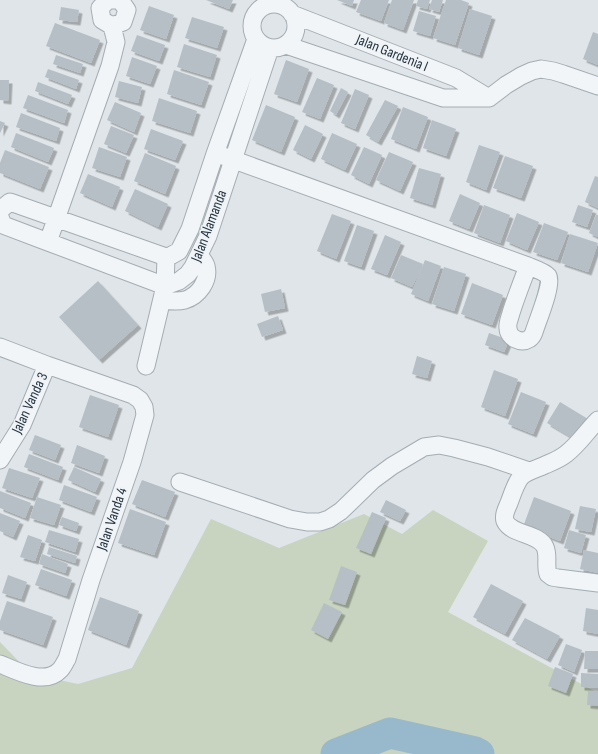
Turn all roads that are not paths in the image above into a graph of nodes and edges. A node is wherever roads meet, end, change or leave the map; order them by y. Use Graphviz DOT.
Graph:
graph roads {
  1 [pos="108,0"];
  2 [pos="114,0"];
  3 [pos="268,2"];
  4 [pos="292,14"];
  5 [pos="112,26"];
  6 [pos="256,39"];
  7 [pos="278,47"];
  8 [pos="598,86"];
  9 [pos="489,98"];
  10 [pos="215,154"];
  11 [pos="233,160"];
  12 [pos="0,210"];
  13 [pos="0,217"];
  14 [pos="57,219"];
  15 [pos="48,242"];
  16 [pos="166,257"];
  17 [pos="528,266"];
  18 [pos="164,293"];
  19 [pos="0,347"];
  20 [pos="48,365"];
  21 [pos="146,366"];
  22 [pos="598,420"];
  23 [pos="0,460"];
  24 [pos="529,471"];
  25 [pos="180,482"];
  26 [pos="598,583"];
  27 [pos="0,664"];
  1 -- 5 [label="street"];
  2 -- 5 [label="street"];
  3 -- 4 [label="street"];
  3 -- 6 [label="street"];
  4 -- 7 [label="street"];
  4 -- 9 [label="street, Jalan Gardenia I"];
  5 -- 14 [label="street"];
  6 -- 7 [label="street"];
  6 -- 10 [label="street, Jalan Alamanda"];
  7 -- 9 [label="street, Jalan Gardenia I"];
  7 -- 11 [label="street, Jalan Alamanda"];
  8 -- 9 [label="street"];
  10 -- 11 [label="street"];
  10 -- 16 [label="street, Jalan Alamanda"];
  11 -- 17 [label="street"];
  11 -- 18 [label="street, Jalan Alamanda"];
  12 -- 14 [label="street, Jalan Alamanda"];
  13 -- 15 [label="street"];
  14 -- 15 [label="street"];
  14 -- 16 [label="street, Jalan Alamanda"];
  15 -- 18 [label="street"];
  16 -- 18 [label="street"];
  18 -- 21 [label="street"];
  19 -- 20 [label="street, Jalan Vanda 4"];
  20 -- 23 [label="street, Jalan Vanda 3"];
  20 -- 27 [label="street, Jalan Vanda 4"];
  22 -- 24 [label="street"];
  24 -- 25 [label="street"];
  24 -- 26 [label="street"];
}
